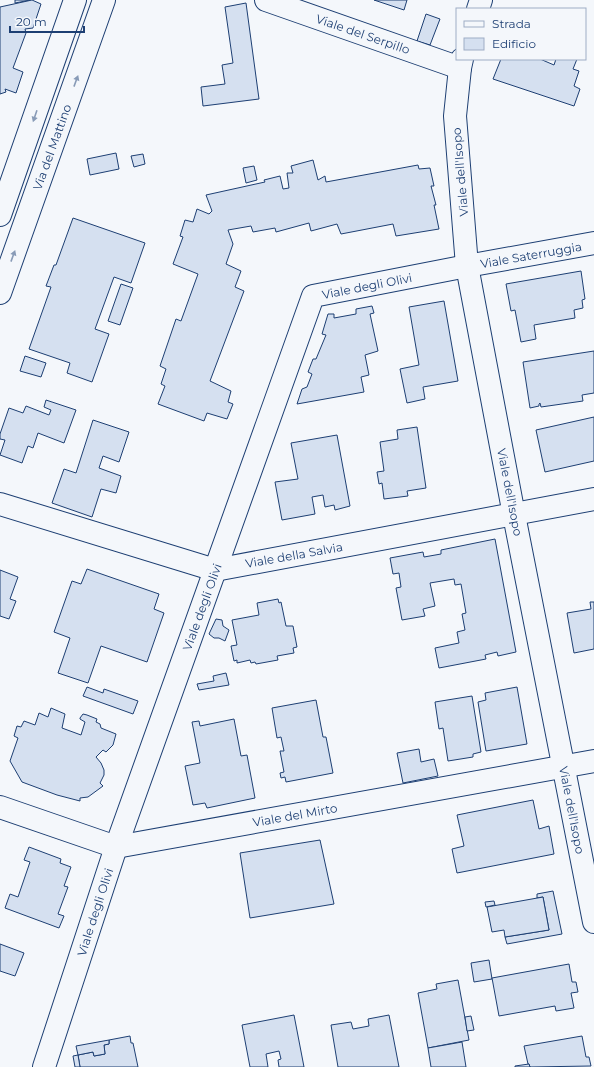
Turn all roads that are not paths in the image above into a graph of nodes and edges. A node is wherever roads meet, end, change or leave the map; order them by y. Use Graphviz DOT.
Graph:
graph roads {
  1 [pos="75,0"];
  2 [pos="104,0"];
  3 [pos="266,0"];
  4 [pos="461,64"];
  5 [pos="20,160"];
  6 [pos="44,168"];
  7 [pos="0,215"];
  8 [pos="594,243"];
  9 [pos="467,266"];
  10 [pos="0,293"];
  11 [pos="594,500"];
  12 [pos="0,504"];
  13 [pos="514,515"];
  14 [pos="215,570"];
  15 [pos="594,761"];
  16 [pos="564,766"];
  17 [pos="0,807"];
  18 [pos="116,847"];
  19 [pos="594,922"];
  20 [pos="44,1067"];
  1 -- 5 [label="street, one-way"];
  6 -- 2 [label="street, Via del Mattino, one-way"];
  3 -- 4 [label="street, Viale del Serpillo"];
  4 -- 9 [label="street, Viale dell'Isopo"];
  5 -- 6 [label="street"];
  5 -- 7 [label="street"];
  10 -- 6 [label="street, Via del Mattino, one-way"];
  8 -- 9 [label="street, Viale Saterruggia"];
  9 -- 13 [label="street, Viale dell'Isopo"];
  9 -- 14 [label="street, Viale degli Olivi"];
  11 -- 13 [label="street, Viale della Salvia"];
  12 -- 14 [label="street, Viale della Salvia"];
  13 -- 14 [label="street, Viale della Salvia"];
  13 -- 16 [label="street, Viale dell'Isopo"];
  14 -- 18 [label="street, Viale degli Olivi"];
  15 -- 16 [label="street, Viale del Mirto"];
  16 -- 18 [label="street, Viale del Mirto"];
  16 -- 19 [label="street, Viale dell'Isopo"];
  17 -- 18 [label="street, Viale del Mirto"];
  18 -- 20 [label="street, Viale degli Olivi"];
}
